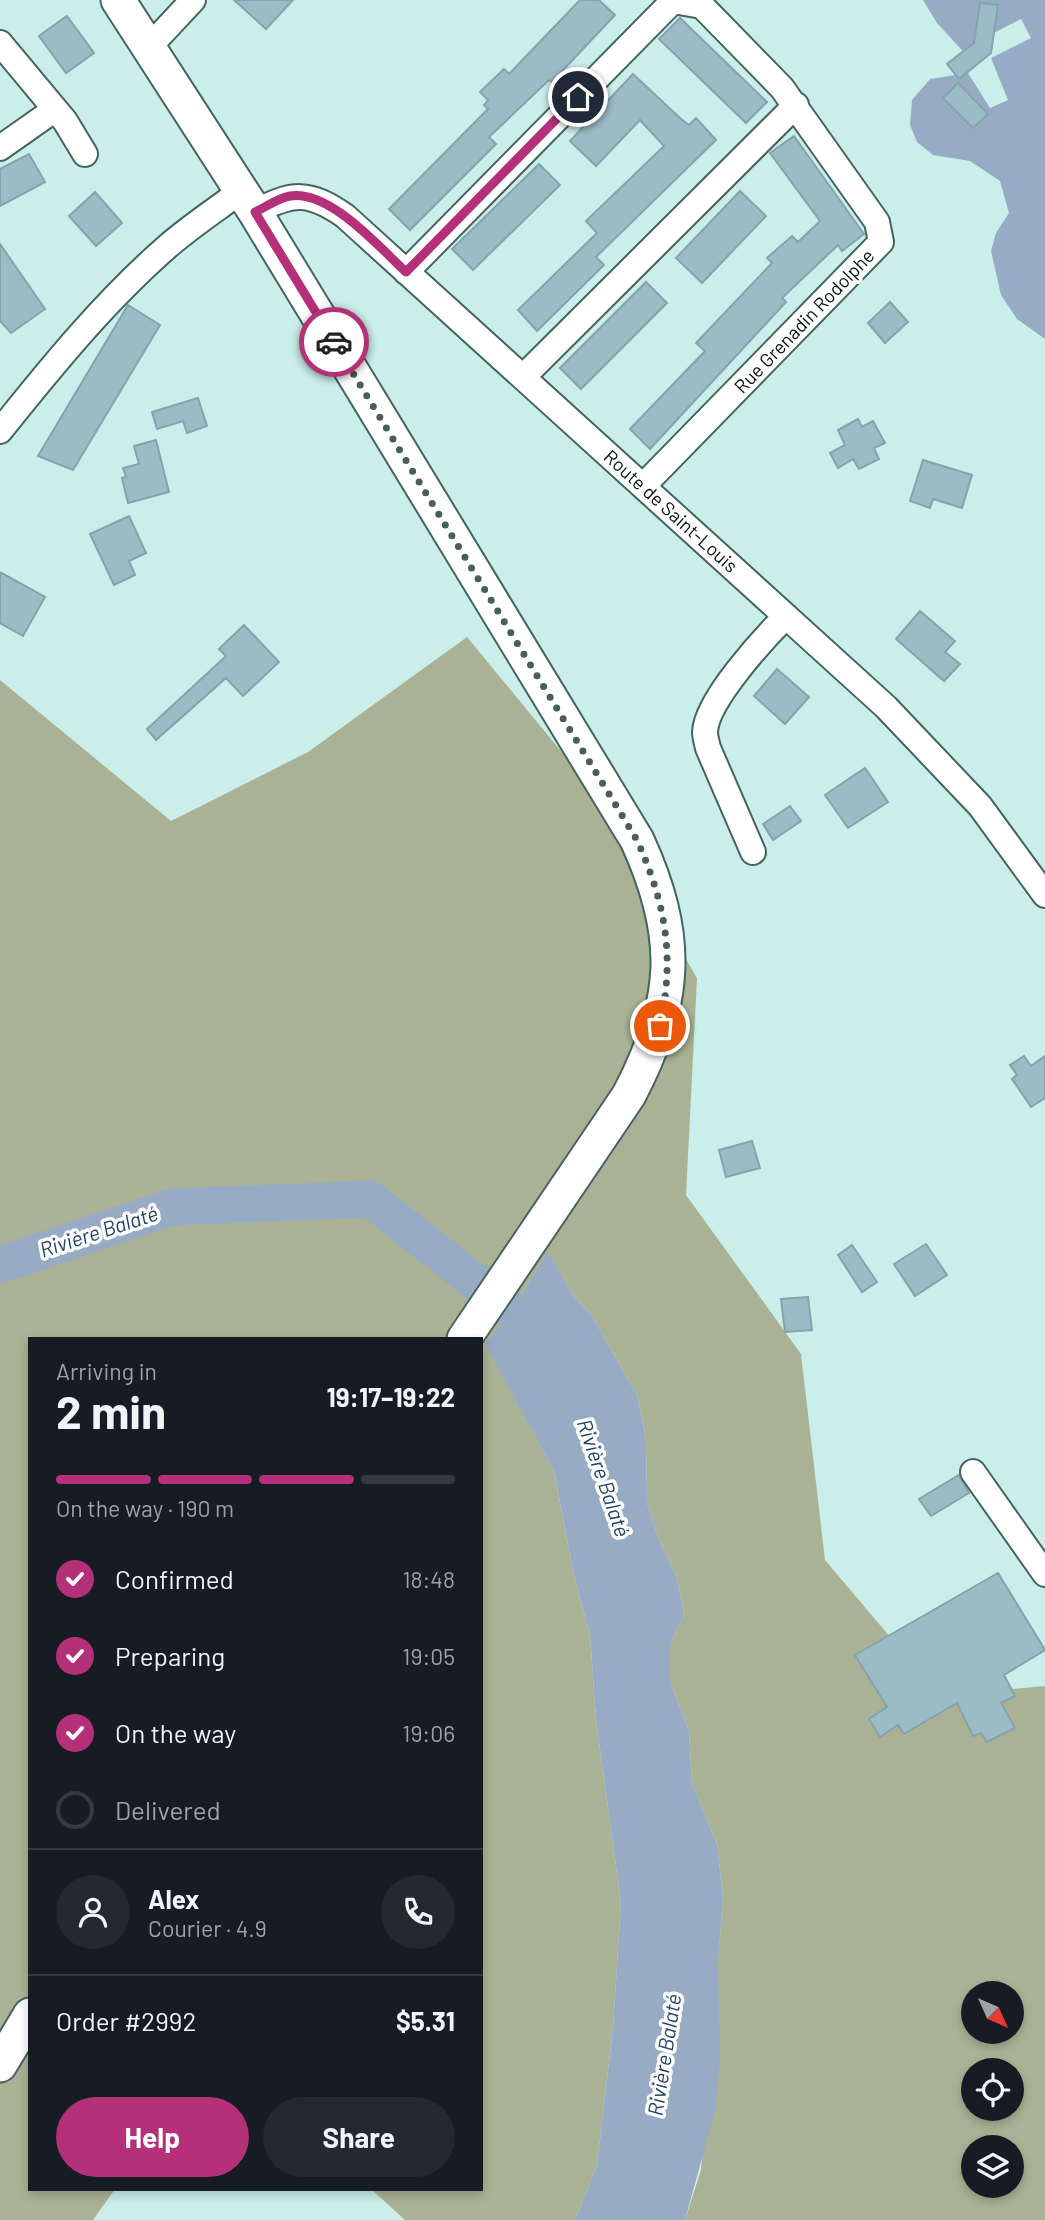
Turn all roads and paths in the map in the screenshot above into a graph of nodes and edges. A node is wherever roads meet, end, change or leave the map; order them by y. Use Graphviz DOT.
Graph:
graph roads {
  1 [pos="118,0"];
  2 [pos="193,0"];
  3 [pos="0,43"];
  4 [pos="149,46"];
  5 [pos="796,105"];
  6 [pos="54,110"];
  7 [pos="0,148"];
  8 [pos="85,154"];
  9 [pos="248,202"];
  10 [pos="406,272"];
  11 [pos="523,377"];
  12 [pos="0,431"];
  13 [pos="643,486"];
  14 [pos="786,615"];
  15 [pos="754,852"];
  16 [pos="1045,895"];
  17 [pos="465,1337"];
  18 [pos="973,1472"];
  19 [pos="1045,1574"];
  20 [pos="28,2018"];
  21 [pos="0,2065"];
  1 -- 4 [label="street"];
  2 -- 4 [label="street"];
  3 -- 6 [label="street"];
  4 -- 9 [label="street"];
  5 -- 10 [label="street, Rue Grenadin Rodolphe"];
  5 -- 11 [label="street"];
  5 -- 13 [label="street, Rue Grenadin Rodolphe"];
  6 -- 7 [label="street"];
  6 -- 8 [label="street"];
  9 -- 10 [label="street, Route de Saint-Louis"];
  9 -- 12 [label="street, Route de Saint-Louis"];
  9 -- 17 [label="street"];
  10 -- 11 [label="street, Route de Saint-Louis"];
  11 -- 13 [label="street, Route de Saint-Louis"];
  13 -- 14 [label="street, Route de Saint-Louis"];
  14 -- 15 [label="street"];
  14 -- 16 [label="street, Route de Saint-Louis"];
  18 -- 19 [label="street"];
  20 -- 21 [label="street"];
}
